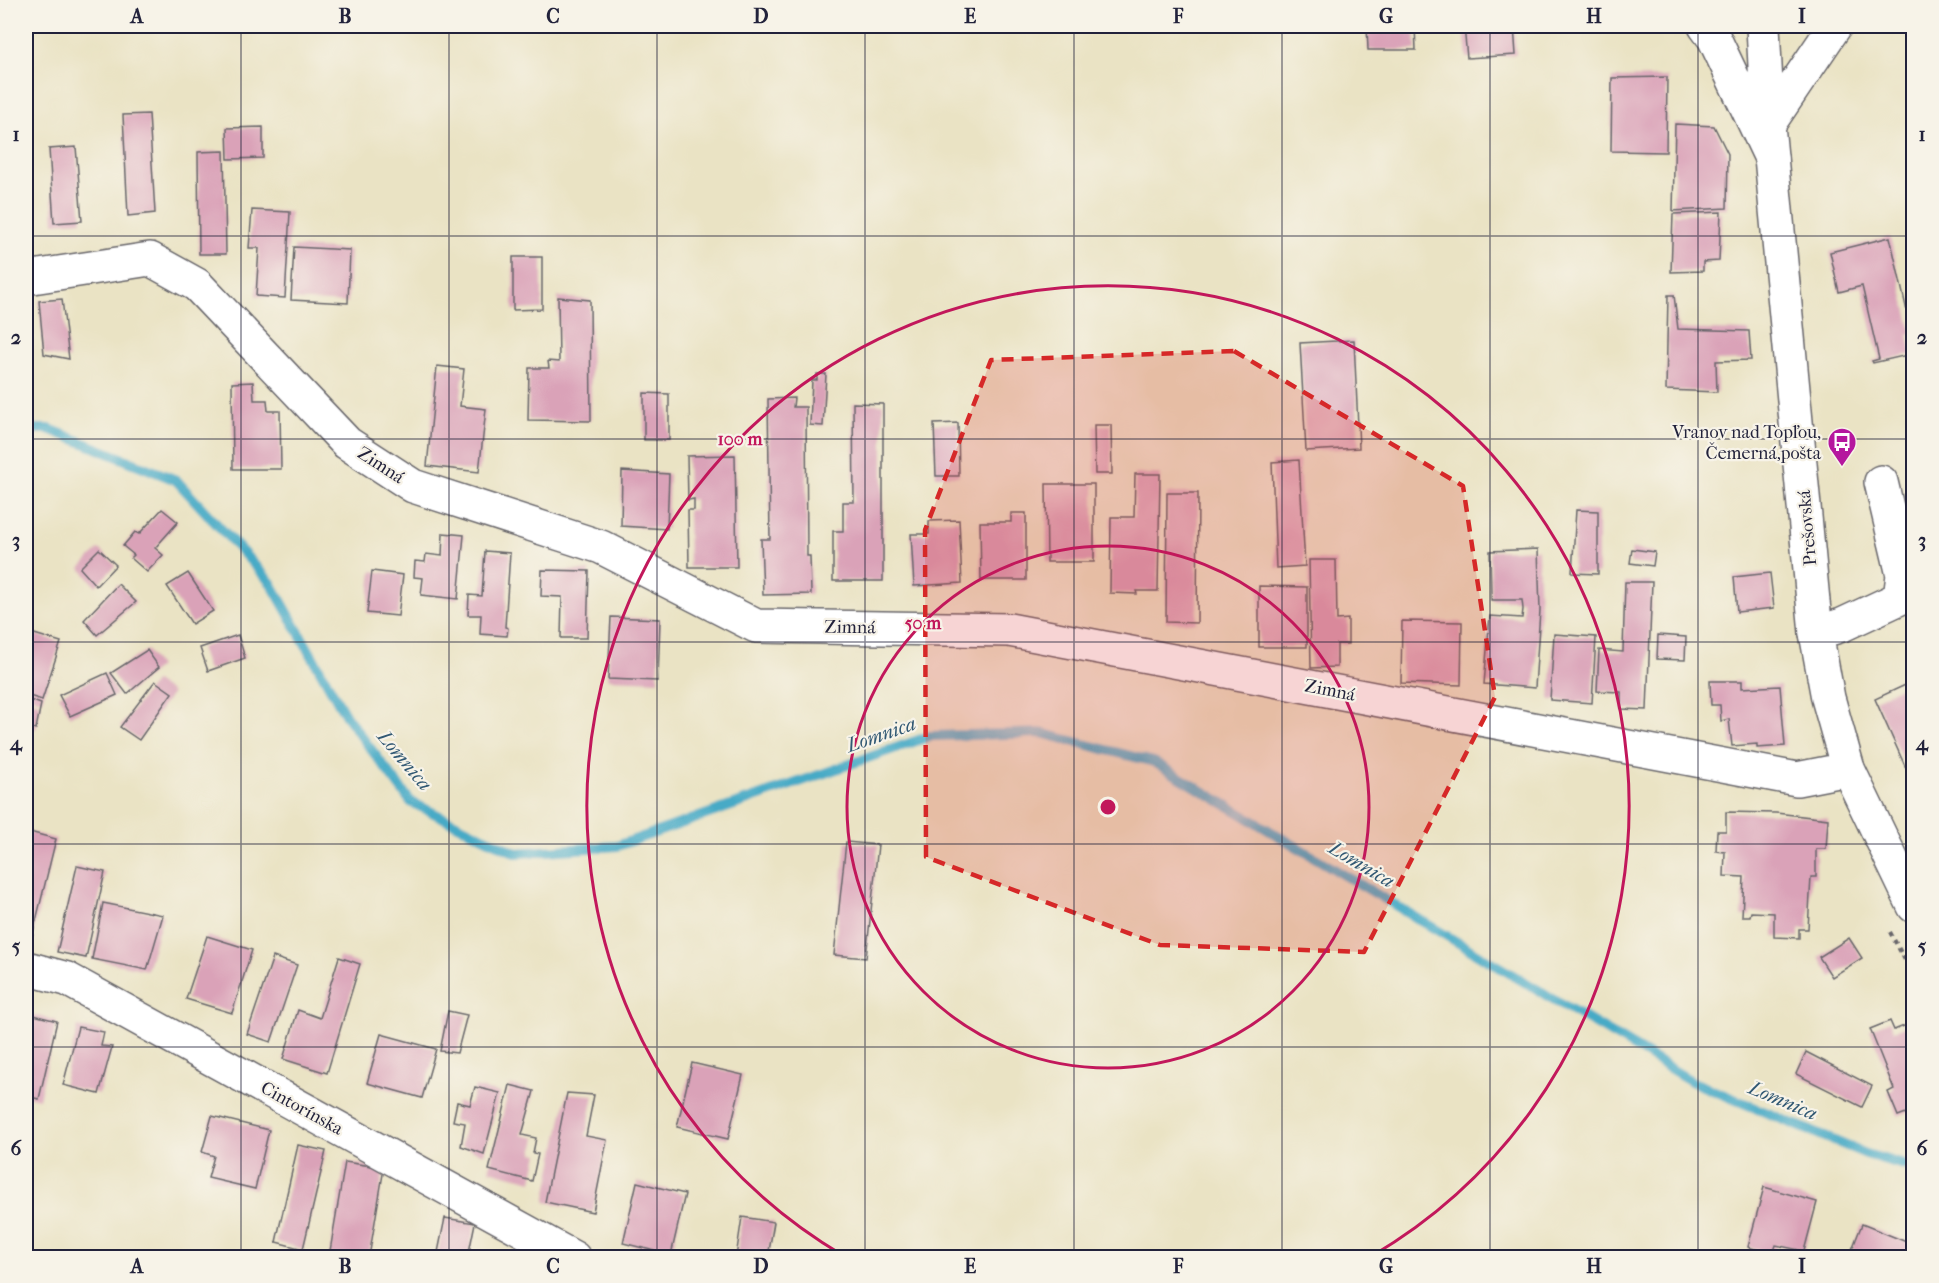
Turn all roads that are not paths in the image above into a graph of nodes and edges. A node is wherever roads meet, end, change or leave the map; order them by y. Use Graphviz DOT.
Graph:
graph roads {
  1 [pos="1705,26"];
  2 [pos="1763,26"];
  3 [pos="1835,26"];
  4 [pos="1768,125"];
  5 [pos="1773,161"];
  6 [pos="26,278"];
  7 [pos="1881,482"];
  8 [pos="1816,633"];
  9 [pos="1848,769"];
  10 [pos="1914,906"];
  11 [pos="26,968"];
  12 [pos="574,1257"];
  1 -- 5 [label="street"];
  2 -- 4 [label="street, Prešovská"];
  3 -- 4 [label="street"];
  4 -- 5 [label="street, Prešovská"];
  5 -- 8 [label="street, Prešovská"];
  6 -- 9 [label="street, Zimná"];
  7 -- 8 [label="street"];
  8 -- 9 [label="street, Prešovská"];
  9 -- 10 [label="street, Prešovská"];
  11 -- 12 [label="street, Cintorínska"];
}
